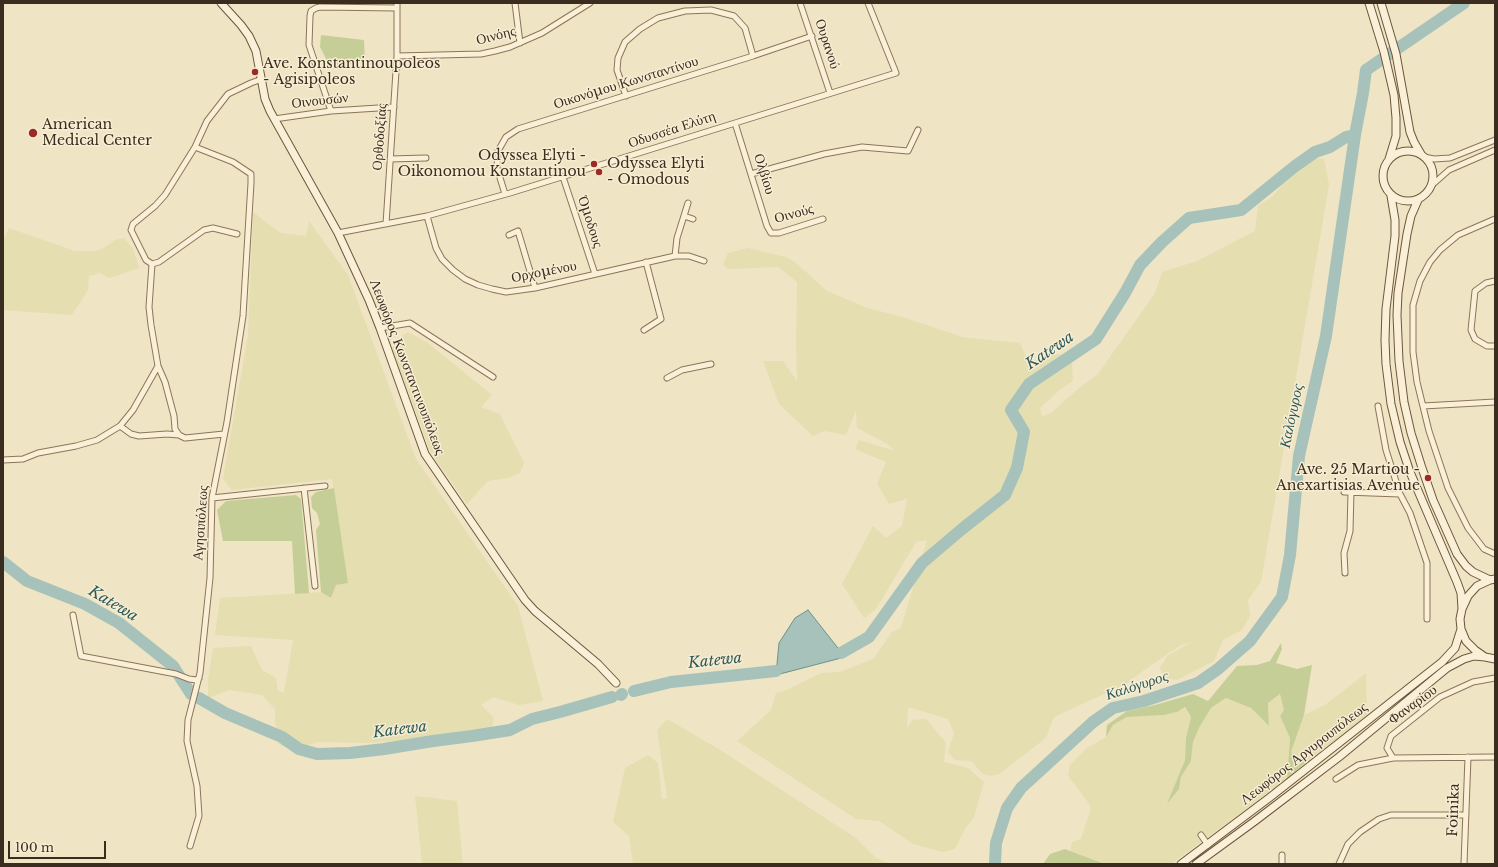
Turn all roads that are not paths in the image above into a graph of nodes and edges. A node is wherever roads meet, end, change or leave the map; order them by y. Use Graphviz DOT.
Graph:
graph roads {
  1 [pos="221,3"];
  2 [pos="516,3"];
  3 [pos="590,3"];
  4 [pos="800,3"];
  5 [pos="868,3"];
  6 [pos="1369,3"];
  7 [pos="1381,3"];
  8 [pos="397,5"];
  9 [pos="812,36"];
  10 [pos="520,43"];
  11 [pos="397,56"];
  12 [pos="753,56"];
  13 [pos="262,79"];
  14 [pos="830,93"];
  15 [pos="626,96"];
  16 [pos="394,107"];
  17 [pos="331,111"];
  18 [pos="274,119"];
  19 [pos="735,122"];
  20 [pos="918,130"];
  21 [pos="1495,140"];
  22 [pos="195,147"];
  23 [pos="1495,150"];
  24 [pos="1422,156"];
  25 [pos="426,158"];
  26 [pos="390,159"];
  27 [pos="1389,159"];
  28 [pos="751,174"];
  29 [pos="563,177"];
  30 [pos="1432,185"];
  31 [pos="505,194"];
  32 [pos="1391,196"];
  33 [pos="1418,200"];
  34 [pos="688,203"];
  35 [pos="427,216"];
  36 [pos="684,216"];
  37 [pos="694,219"];
  38 [pos="823,219"];
  39 [pos="1495,219"];
  40 [pos="386,224"];
  41 [pos="771,232"];
  42 [pos="338,233"];
  43 [pos="238,234"];
  44 [pos="509,235"];
  45 [pos="675,256"];
  46 [pos="704,261"];
  47 [pos="646,262"];
  48 [pos="152,264"];
  49 [pos="595,274"];
  50 [pos="1495,281"];
  51 [pos="535,288"];
  52 [pos="380,328"];
  53 [pos="644,330"];
  54 [pos="1495,346"];
  55 [pos="711,364"];
  56 [pos="158,366"];
  57 [pos="493,377"];
  58 [pos="666,378"];
  59 [pos="1495,402"];
  60 [pos="1378,406"];
  61 [pos="1423,406"];
  62 [pos="120,426"];
  63 [pos="224,434"];
  64 [pos="178,435"];
  65 [pos="3,460"];
  66 [pos="325,486"];
  67 [pos="304,488"];
  68 [pos="1344,492"];
  69 [pos="1351,492"];
  70 [pos="1400,494"];
  71 [pos="212,498"];
  72 [pos="1495,554"];
  73 [pos="1345,573"];
  74 [pos="1492,580"];
  75 [pos="315,586"];
  76 [pos="1462,608"];
  77 [pos="73,615"];
  78 [pos="1428,619"];
  79 [pos="1462,629"];
  80 [pos="1485,657"];
  81 [pos="1495,659"];
  82 [pos="1444,665"];
  83 [pos="199,678"];
  84 [pos="1495,678"];
  85 [pos="616,683"];
  86 [pos="1468,757"];
  87 [pos="1495,757"];
  88 [pos="1393,758"];
  89 [pos="1336,779"];
  90 [pos="1466,815"];
  91 [pos="1201,835"];
  92 [pos="1208,845"];
  93 [pos="190,846"];
  94 [pos="1282,855"];
  95 [pos="1181,864"];
  96 [pos="1196,864"];
  97 [pos="1282,864"];
  98 [pos="1339,864"];
  99 [pos="1464,864"];
  1 -- 13 [label="main road, Λεωφόρος Κωνσταντινουπόλεως"];
  2 -- 10 [label="street"];
  3 -- 10 [label="street, Οινόης"];
  4 -- 9 [label="street, Ουρανού"];
  5 -- 14 [label="street, Οδυσσέα Ελύτη"];
  6 -- 27 [label="main road"];
  7 -- 24 [label="main road"];
  8 -- 11 [label="street, Ορθοδοξίας"];
  8 -- 17 [label="street"];
  9 -- 12 [label="street, Οικονόμου Κωνσταντίνου"];
  9 -- 14 [label="street, Ουρανού"];
  10 -- 11 [label="street, Οινόης"];
  11 -- 16 [label="street, Ορθοδοξίας"];
  12 -- 15 [label="street, Οικονόμου Κωνσταντίνου"];
  12 -- 15 [label="street"];
  13 -- 18 [label="main road, Λεωφόρος Κωνσταντινουπόλεως"];
  13 -- 22 [label="street"];
  14 -- 19 [label="street, Οδυσσέα Ελύτη"];
  15 -- 31 [label="street, Οικονόμου Κωνσταντίνου"];
  16 -- 17 [label="street, Οινουσών"];
  16 -- 26 [label="street, Ορθοδοξίας"];
  17 -- 18 [label="street, Οινουσών"];
  18 -- 42 [label="main road, Λεωφόρος Κωνσταντινουπόλεως"];
  19 -- 28 [label="street, Ολβίου"];
  19 -- 29 [label="street, Οδυσσέα Ελύτη"];
  20 -- 28 [label="street"];
  21 -- 24 [label="street"];
  22 -- 48 [label="street"];
  22 -- 63 [label="street, Αγησιπόλεως"];
  23 -- 30 [label="street"];
  24 -- 27 [label="main road"];
  24 -- 30 [label="main road"];
  25 -- 26 [label="street"];
  26 -- 40 [label="street, Ορθοδοξίας"];
  27 -- 32 [label="main road"];
  28 -- 41 [label="street, Ολβίου"];
  29 -- 31 [label="street, Οδυσσέα Ελύτη"];
  29 -- 49 [label="street, Όμοδους"];
  30 -- 33 [label="main road"];
  31 -- 35 [label="street, Οδυσσέα Ελύτη"];
  32 -- 33 [label="main road"];
  32 -- 76 [label="main road"];
  33 -- 74 [label="main road"];
  34 -- 36 [label="street"];
  35 -- 40 [label="street, Οδυσσέα Ελύτη"];
  35 -- 51 [label="street, Ορχομένου"];
  36 -- 37 [label="street"];
  36 -- 45 [label="street"];
  38 -- 41 [label="street, Οινούς"];
  39 -- 61 [label="street"];
  40 -- 42 [label="street, Οδυσσέα Ελύτη"];
  42 -- 52 [label="main road, Λεωφόρος Κωνσταντινουπόλεως"];
  43 -- 48 [label="street"];
  44 -- 51 [label="street"];
  45 -- 46 [label="street, Ορχομένου"];
  45 -- 47 [label="street, Ορχομένου"];
  47 -- 49 [label="street, Ορχομένου"];
  47 -- 53 [label="street"];
  48 -- 56 [label="street"];
  49 -- 51 [label="street, Ορχομένου"];
  50 -- 54 [label="street"];
  52 -- 57 [label="street"];
  52 -- 85 [label="main road, Λεωφόρος Κωνσταντινουπόλεως"];
  55 -- 58 [label="street"];
  56 -- 62 [label="street"];
  56 -- 64 [label="street"];
  59 -- 61 [label="street"];
  60 -- 70 [label="street"];
  61 -- 72 [label="street"];
  62 -- 64 [label="street"];
  62 -- 65 [label="street"];
  63 -- 64 [label="street"];
  63 -- 71 [label="street, Αγησιπόλεως"];
  66 -- 67 [label="street"];
  67 -- 71 [label="street"];
  67 -- 75 [label="street"];
  68 -- 69 [label="street"];
  69 -- 70 [label="street"];
  69 -- 73 [label="street"];
  70 -- 78 [label="street"];
  71 -- 83 [label="street, Αγησιπόλεως"];
  74 -- 76 [label="main road"];
  76 -- 79 [label="main road"];
  77 -- 83 [label="street"];
  79 -- 80 [label="main road"];
  79 -- 82 [label="main road"];
  80 -- 81 [label="main road"];
  80 -- 82 [label="main road"];
  82 -- 92 [label="main road, Λεωφόρος Αργυρουπόλεως"];
  82 -- 96 [label="main road, Λεωφόρος Αργυρουπόλεως"];
  83 -- 93 [label="street, Αγησιπόλεως"];
  84 -- 88 [label="street, Φαναρίου"];
  86 -- 87 [label="street"];
  86 -- 88 [label="street"];
  86 -- 90 [label="street, Foinika"];
  88 -- 89 [label="street"];
  90 -- 98 [label="street"];
  90 -- 99 [label="street, Foinika"];
  91 -- 92 [label="street"];
  92 -- 95 [label="main road, Λεωφόρος Αργυρουπόλεως"];
  94 -- 97 [label="street"];
}
